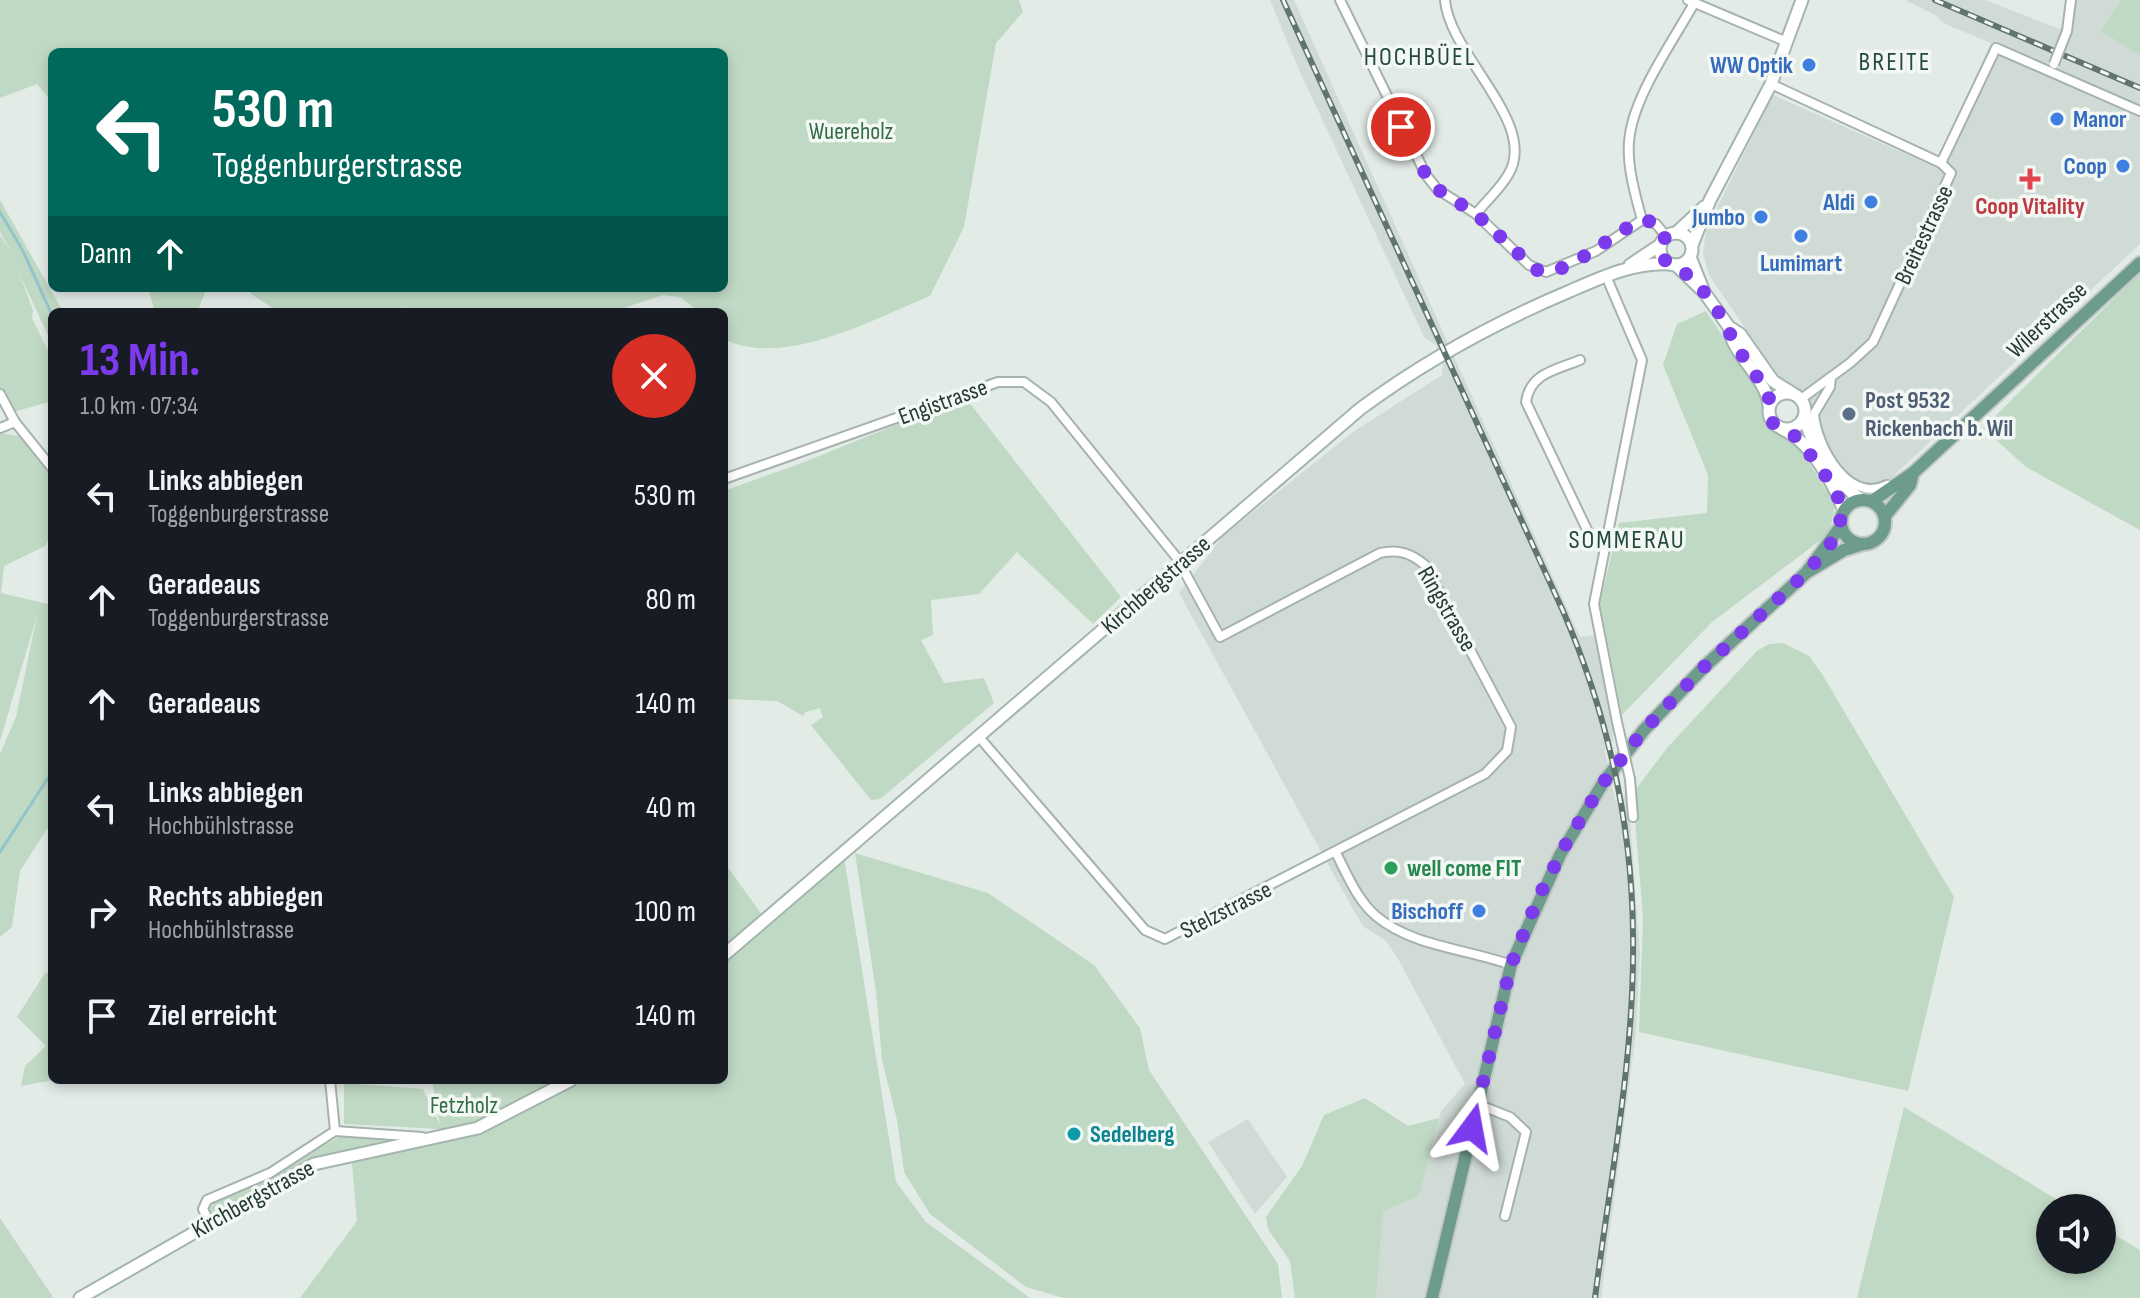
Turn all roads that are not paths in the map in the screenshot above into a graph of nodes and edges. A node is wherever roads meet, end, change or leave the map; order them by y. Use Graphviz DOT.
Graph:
graph roads {
  1 [pos="1340,0"];
  2 [pos="1445,0"];
  3 [pos="1802,0"];
  4 [pos="2071,0"];
  5 [pos="1690,2"];
  6 [pos="1787,42"];
  7 [pos="2051,75"];
  8 [pos="1771,84"];
  9 [pos="2140,111"];
  10 [pos="1941,163"];
  11 [pos="1710,200"];
  12 [pos="1476,214"];
  13 [pos="1642,220"];
  14 [pos="1668,238"];
  15 [pos="1691,251"];
  16 [pos="2140,263"];
  17 [pos="1673,265"];
  18 [pos="1623,269"];
  19 [pos="1606,276"];
  20 [pos="1704,292"];
  21 [pos="1729,327"];
  22 [pos="1580,360"];
  23 [pos="1831,377"];
  24 [pos="0,394"];
  25 [pos="1796,396"];
  26 [pos="1769,405"];
  27 [pos="1804,416"];
  28 [pos="15,422"];
  29 [pos="0,428"];
  30 [pos="1782,428"];
  31 [pos="48,463"];
  32 [pos="1913,473"];
  33 [pos="728,478"];
  34 [pos="1866,500"];
  35 [pos="1844,511"];
  36 [pos="1885,516"];
  37 [pos="1841,526"];
  38 [pos="1606,543"];
  39 [pos="1863,544"];
  40 [pos="1181,565"];
  41 [pos="1806,573"];
  42 [pos="979,737"];
  43 [pos="1633,817"];
  44 [pos="1336,853"];
  45 [pos="728,952"];
  46 [pos="1511,965"];
  47 [pos="330,1084"];
  48 [pos="564,1084"];
  49 [pos="1477,1104"];
  50 [pos="335,1131"];
  51 [pos="434,1138"];
  52 [pos="1505,1216"];
  53 [pos="209,1222"];
  54 [pos="80,1298"];
  55 [pos="1432,1298"];
  1 -- 12 [label="street"];
  2 -- 12 [label="street"];
  3 -- 6 [label="main road"];
  4 -- 7 [label="street, bridge"];
  5 -- 6 [label="street"];
  5 -- 13 [label="street"];
  6 -- 8 [label="main road"];
  7 -- 9 [label="street"];
  7 -- 10 [label="street"];
  8 -- 10 [label="street, Breitestrasse"];
  8 -- 11 [label="main road"];
  10 -- 23 [label="street, Breitestrasse"];
  11 -- 14 [label="main road, Kirchbergstrasse"];
  11 -- 15 [label="main road"];
  12 -- 13 [label="street"];
  13 -- 14 [label="street"];
  14 -- 15 [label="main road"];
  14 -- 17 [label="main road"];
  14 -- 18 [label="main road, Kirchbergstrasse"];
  15 -- 17 [label="main road"];
  15 -- 20 [label="main road"];
  16 -- 32 [label="main road, Wilerstrasse"];
  17 -- 18 [label="main road, Kirchbergstrasse"];
  17 -- 20 [label="main road"];
  18 -- 19 [label="main road, Kirchbergstrasse"];
  19 -- 38 [label="street"];
  19 -- 40 [label="main road, Kirchbergstrasse"];
  20 -- 21 [label="main road"];
  21 -- 25 [label="main road"];
  21 -- 26 [label="main road"];
  22 -- 38 [label="street"];
  23 -- 25 [label="street, Breitestrasse"];
  23 -- 32 [label="street, Breitestrasse"];
  24 -- 28 [label="street"];
  25 -- 26 [label="main road"];
  25 -- 27 [label="main road"];
  26 -- 30 [label="main road"];
  27 -- 30 [label="main road"];
  27 -- 34 [label="main road"];
  28 -- 29 [label="street"];
  28 -- 31 [label="street"];
  30 -- 35 [label="main road"];
  32 -- 34 [label="main road, Wilerstrasse"];
  32 -- 36 [label="main road, Wilerstrasse"];
  33 -- 40 [label="street, Engistrasse"];
  34 -- 35 [label="main road"];
  34 -- 36 [label="main road"];
  35 -- 37 [label="main road"];
  36 -- 39 [label="main road"];
  37 -- 39 [label="main road"];
  37 -- 41 [label="main road"];
  38 -- 43 [label="street, bridge"];
  39 -- 41 [label="main road"];
  40 -- 42 [label="main road, Kirchbergstrasse"];
  40 -- 44 [label="street, Ringstrasse"];
  41 -- 46 [label="main road"];
  42 -- 44 [label="street, Stelzstrasse"];
  42 -- 45 [label="main road, Kirchbergstrasse"];
  44 -- 46 [label="street"];
  46 -- 49 [label="main road"];
  47 -- 50 [label="street"];
  48 -- 51 [label="main road, Kirchbergstrasse"];
  49 -- 52 [label="street"];
  49 -- 55 [label="main road"];
  50 -- 51 [label="street"];
  50 -- 53 [label="street"];
  51 -- 53 [label="main road, Kirchbergstrasse"];
  53 -- 54 [label="main road, Kirchbergstrasse"];
}
